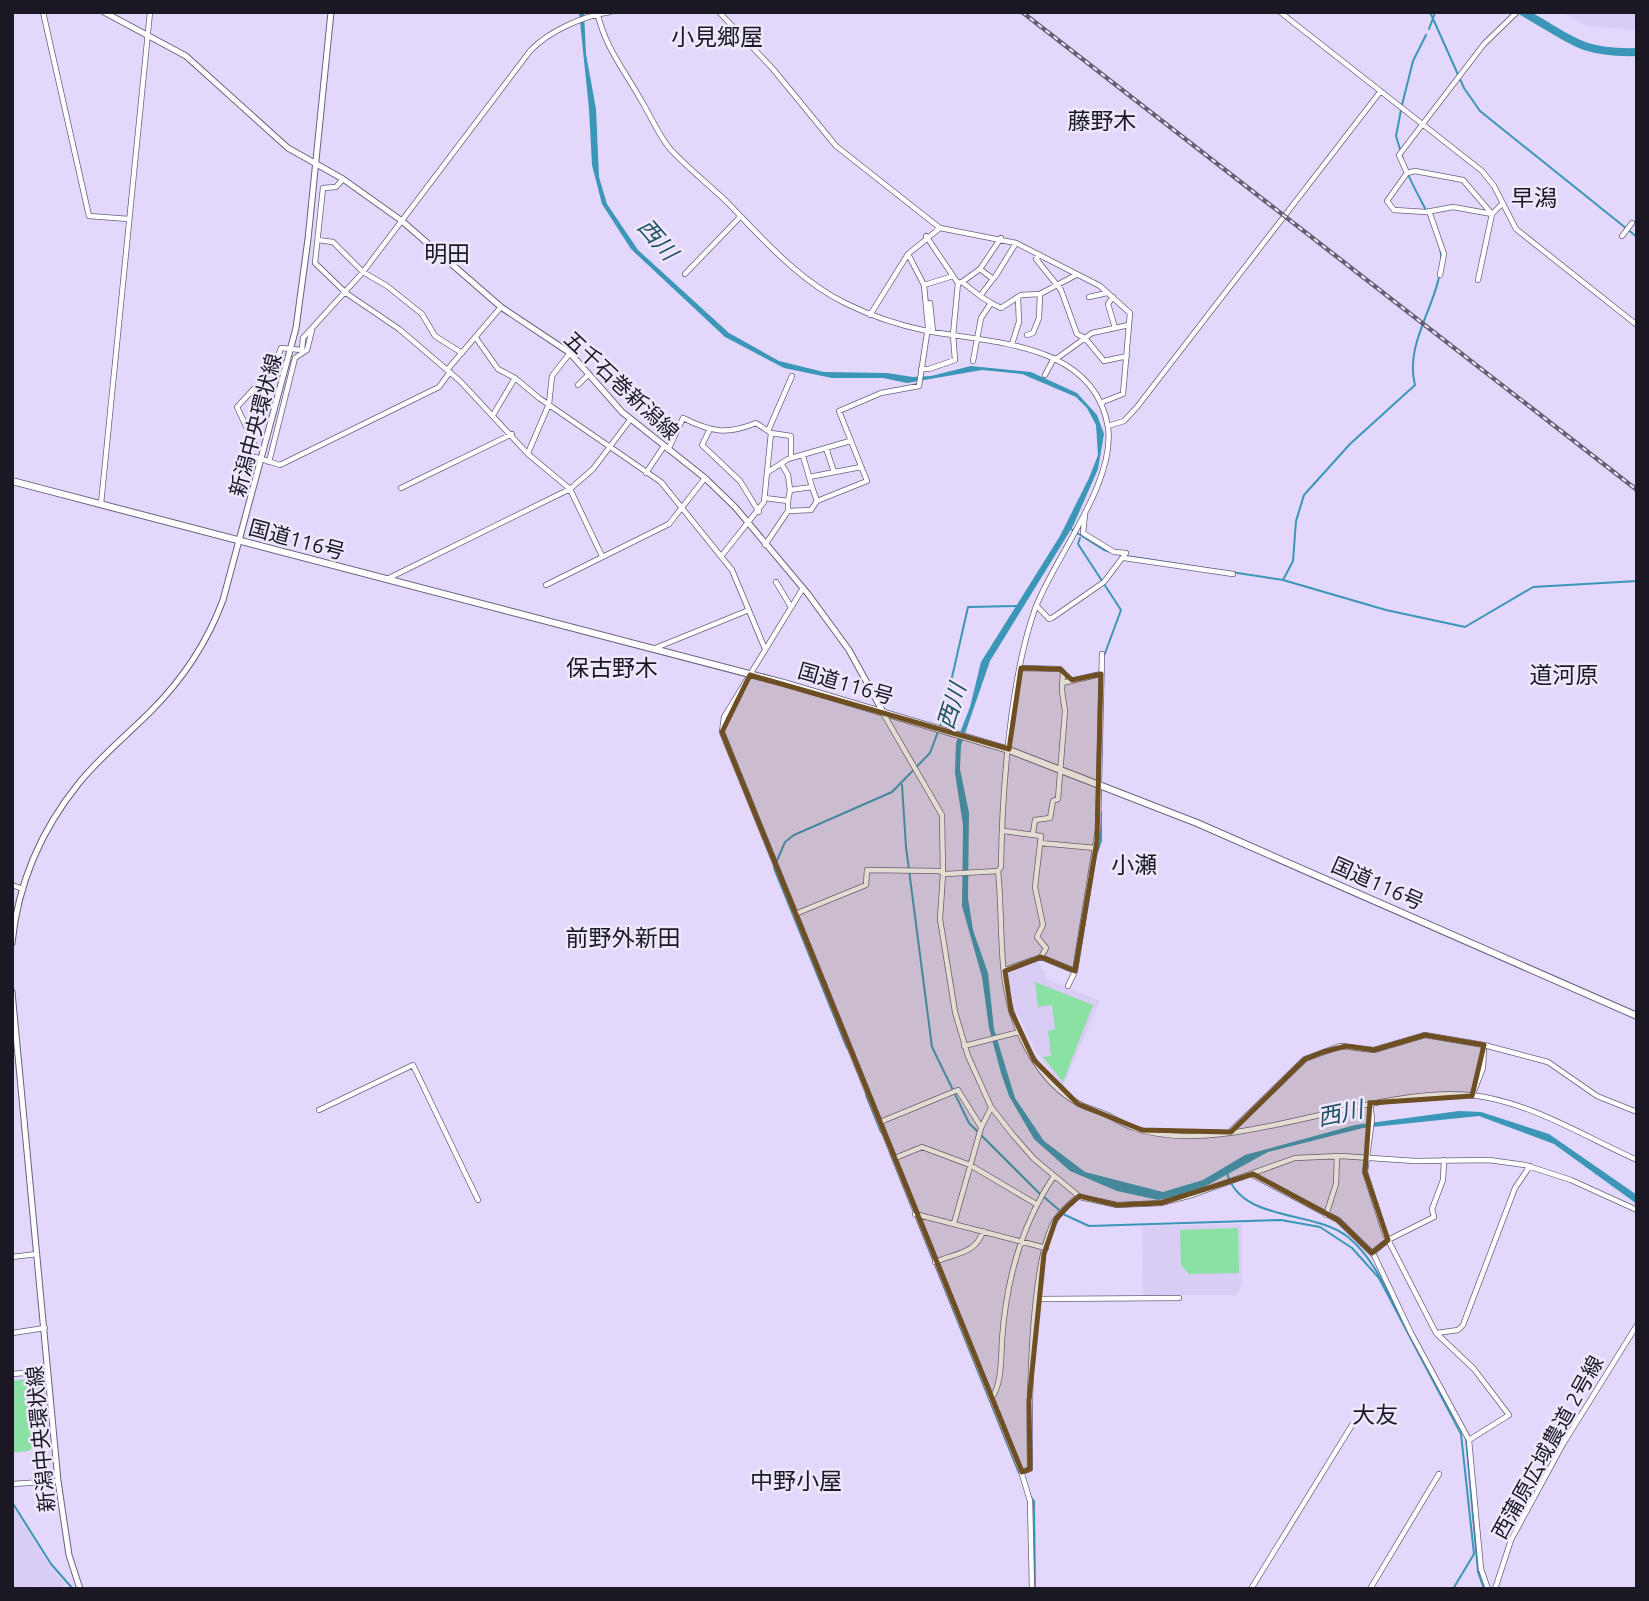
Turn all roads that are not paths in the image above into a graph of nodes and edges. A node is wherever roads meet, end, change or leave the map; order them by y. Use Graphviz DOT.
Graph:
graph roads {
  1 [pos="43,12"];
  2 [pos="104,12"];
  3 [pos="150,12"];
  4 [pos="331,12"];
  5 [pos="610,12"];
  6 [pos="719,12"];
  7 [pos="1280,12"];
  8 [pos="1517,12"];
  9 [pos="598,14"];
  10 [pos="147,36"];
  11 [pos="1380,92"];
  12 [pos="1424,123"];
  13 [pos="315,163"];
  14 [pos="1407,173"];
  15 [pos="343,178"];
  16 [pos="1502,204"];
  17 [pos="1429,212"];
  18 [pos="1492,214"];
  19 [pos="740,217"];
  20 [pos="129,219"];
  21 [pos="402,221"];
  22 [pos="1632,223"];
  23 [pos="940,228"];
  24 [pos="926,236"];
  25 [pos="1622,236"];
  26 [pos="1001,238"];
  27 [pos="318,240"];
  28 [pos="1016,243"];
  29 [pos="908,254"];
  30 [pos="1040,256"];
  31 [pos="980,269"];
  32 [pos="363,272"];
  33 [pos="685,274"];
  34 [pos="1076,275"];
  35 [pos="1440,275"];
  36 [pos="953,276"];
  37 [pos="993,279"];
  38 [pos="1478,280"];
  39 [pos="960,282"];
  40 [pos="924,285"];
  41 [pos="1057,288"];
  42 [pos="346,293"];
  43 [pos="1108,293"];
  44 [pos="1040,294"];
  45 [pos="980,296"];
  46 [pos="1113,297"];
  47 [pos="1018,298"];
  48 [pos="1089,298"];
  49 [pos="930,303"];
  50 [pos="991,303"];
  51 [pos="501,307"];
  52 [pos="870,315"];
  53 [pos="1129,325"];
  54 [pos="1637,325"];
  55 [pos="313,327"];
  56 [pos="1115,328"];
  57 [pos="930,331"];
  58 [pos="953,335"];
  59 [pos="1027,335"];
  60 [pos="475,338"];
  61 [pos="975,338"];
  62 [pos="1085,338"];
  63 [pos="1012,344"];
  64 [pos="290,349"];
  65 [pos="570,353"];
  66 [pos="462,354"];
  67 [pos="1126,356"];
  68 [pos="1055,359"];
  69 [pos="974,361"];
  70 [pos="921,370"];
  71 [pos="449,371"];
  72 [pos="588,375"];
  73 [pos="1045,375"];
  74 [pos="792,376"];
  75 [pos="515,378"];
  76 [pos="578,385"];
  77 [pos="1100,403"];
  78 [pos="549,404"];
  79 [pos="493,416"];
  80 [pos="630,420"];
  81 [pos="1108,426"];
  82 [pos="709,431"];
  83 [pos="770,432"];
  84 [pos="512,434"];
  85 [pos="850,441"];
  86 [pos="609,447"];
  87 [pos="666,448"];
  88 [pos="826,448"];
  89 [pos="528,453"];
  90 [pos="803,456"];
  91 [pos="790,458"];
  92 [pos="262,461"];
  93 [pos="269,462"];
  94 [pos="782,465"];
  95 [pos="861,467"];
  96 [pos="646,472"];
  97 [pos="768,472"];
  98 [pos="834,472"];
  99 [pos="809,477"];
  100 [pos="705,478"];
  101 [pos="12,481"];
  102 [pos="401,488"];
  103 [pos="813,488"];
  104 [pos="570,489"];
  105 [pos="790,490"];
  106 [pos="765,498"];
  107 [pos="788,501"];
  108 [pos="817,501"];
  109 [pos="101,504"];
  110 [pos="681,510"];
  111 [pos="788,511"];
  112 [pos="759,512"];
  113 [pos="1085,512"];
  114 [pos="748,524"];
  115 [pos="240,542"];
  116 [pos="765,545"];
  117 [pos="723,554"];
  118 [pos="602,556"];
  119 [pos="1124,558"];
  120 [pos="1233,574"];
  121 [pos="386,579"];
  122 [pos="776,582"];
  123 [pos="546,585"];
  124 [pos="803,588"];
  125 [pos="1037,606"];
  126 [pos="791,607"];
  127 [pos="749,610"];
  128 [pos="652,649"];
  129 [pos="765,650"];
  130 [pos="1102,654"];
  131 [pos="1021,668"];
  132 [pos="1101,674"];
  133 [pos="750,675"];
  134 [pos="1062,683"];
  135 [pos="883,712"];
  136 [pos="1009,750"];
  137 [pos="1060,769"];
  138 [pos="1100,783"];
  139 [pos="1004,831"];
  140 [pos="1033,833"];
  141 [pos="1040,843"];
  142 [pos="1096,848"];
  143 [pos="998,871"];
  144 [pos="943,874"];
  145 [pos="12,885"];
  146 [pos="23,889"];
  147 [pos="795,914"];
  148 [pos="12,943"];
  149 [pos="1041,957"];
  150 [pos="1005,970"];
  151 [pos="1075,971"];
  152 [pos="1068,986"];
  153 [pos="12,992"];
  154 [pos="1637,1016"];
  155 [pos="1019,1032"];
  156 [pos="1484,1045"];
  157 [pos="964,1046"];
  158 [pos="1472,1096"];
  159 [pos="1370,1103"];
  160 [pos="991,1107"];
  161 [pos="319,1110"];
  162 [pos="1637,1112"];
  163 [pos="880,1122"];
  164 [pos="981,1127"];
  165 [pos="1231,1132"];
  166 [pos="1337,1156"];
  167 [pos="1366,1157"];
  168 [pos="895,1158"];
  169 [pos="1444,1160"];
  170 [pos="1637,1160"];
  171 [pos="970,1165"];
  172 [pos="1530,1166"];
  173 [pos="1253,1174"];
  174 [pos="1054,1176"];
  175 [pos="1079,1196"];
  176 [pos="478,1200"];
  177 [pos="1036,1204"];
  178 [pos="1637,1210"];
  179 [pos="915,1213"];
  180 [pos="1326,1215"];
  181 [pos="954,1223"];
  182 [pos="984,1231"];
  183 [pos="1388,1240"];
  184 [pos="1021,1241"];
  185 [pos="1046,1248"];
  186 [pos="1372,1253"];
  187 [pos="37,1254"];
  188 [pos="12,1257"];
  189 [pos="935,1262"];
  190 [pos="1179,1298"];
  191 [pos="1038,1299"];
  192 [pos="1637,1325"];
  193 [pos="45,1328"];
  194 [pos="12,1333"];
  195 [pos="1436,1333"];
  196 [pos="49,1371"];
  197 [pos="12,1374"];
  198 [pos="990,1398"];
  199 [pos="1352,1425"];
  200 [pos="1469,1440"];
  201 [pos="1022,1472"];
  202 [pos="1439,1474"];
  203 [pos="58,1481"];
  204 [pos="12,1484"];
  205 [pos="80,1589"];
  206 [pos="1032,1589"];
  207 [pos="1251,1589"];
  208 [pos="1370,1589"];
  209 [pos="1488,1589"];
  210 [pos="1495,1589"];
  1 -- 20 [label="street"];
  2 -- 10 [label="main road, 五千石巻新潟線"];
  3 -- 10 [label="street"];
  4 -- 13 [label="main road, 新潟中央環状線"];
  5 -- 9 [label="street"];
  6 -- 23 [label="street"];
  7 -- 11 [label="street"];
  8 -- 12 [label="street"];
  9 -- 19 [label="street"];
  9 -- 21 [label="street"];
  10 -- 13 [label="main road, 五千石巻新潟線"];
  10 -- 20 [label="street"];
  11 -- 12 [label="street"];
  11 -- 81 [label="street"];
  12 -- 14 [label="street"];
  12 -- 16 [label="street"];
  13 -- 15 [label="main road, 五千石巻新潟線"];
  13 -- 64 [label="main road, 新潟中央環状線"];
  14 -- 17 [label="street"];
  14 -- 18 [label="street"];
  15 -- 21 [label="main road, 五千石巻新潟線"];
  15 -- 27 [label="street"];
  16 -- 18 [label="street"];
  16 -- 54 [label="street"];
  17 -- 18 [label="street"];
  17 -- 35 [label="street"];
  18 -- 38 [label="street"];
  19 -- 33 [label="street"];
  19 -- 52 [label="street"];
  20 -- 109 [label="street"];
  21 -- 32 [label="street"];
  21 -- 51 [label="main road, 五千石巻新潟線"];
  22 -- 25 [label="street"];
  23 -- 24 [label="street"];
  23 -- 26 [label="street"];
  24 -- 29 [label="street"];
  24 -- 36 [label="street"];
  26 -- 28 [label="street"];
  26 -- 31 [label="street"];
  27 -- 32 [label="street"];
  27 -- 42 [label="street"];
  28 -- 30 [label="street"];
  28 -- 37 [label="street"];
  29 -- 40 [label="street"];
  29 -- 52 [label="street"];
  30 -- 34 [label="street"];
  30 -- 41 [label="street"];
  31 -- 37 [label="street"];
  31 -- 39 [label="street"];
  32 -- 42 [label="street"];
  32 -- 66 [label="street"];
  34 -- 41 [label="street"];
  34 -- 43 [label="street"];
  36 -- 39 [label="street"];
  36 -- 40 [label="street"];
  37 -- 45 [label="street"];
  39 -- 45 [label="street"];
  39 -- 58 [label="street"];
  40 -- 57 [label="street"];
  41 -- 44 [label="street"];
  41 -- 62 [label="street"];
  42 -- 55 [label="street"];
  42 -- 71 [label="street"];
  43 -- 46 [label="street"];
  43 -- 48 [label="street"];
  44 -- 47 [label="street"];
  44 -- 59 [label="street"];
  45 -- 50 [label="street"];
  46 -- 53 [label="street"];
  46 -- 56 [label="street"];
  47 -- 50 [label="street"];
  47 -- 63 [label="street"];
  49 -- 57 [label="street"];
  50 -- 61 [label="street"];
  51 -- 60 [label="street"];
  51 -- 65 [label="main road, 五千石巻新潟線"];
  52 -- 57 [label="street"];
  53 -- 56 [label="street"];
  53 -- 67 [label="street"];
  55 -- 64 [label="street"];
  55 -- 93 [label="street"];
  56 -- 62 [label="street"];
  57 -- 58 [label="street"];
  57 -- 70 [label="street"];
  58 -- 61 [label="street"];
  58 -- 70 [label="street"];
  60 -- 66 [label="street"];
  60 -- 75 [label="street"];
  61 -- 63 [label="street"];
  61 -- 69 [label="street"];
  62 -- 67 [label="street"];
  62 -- 68 [label="street"];
  63 -- 68 [label="street"];
  64 -- 92 [label="main road, 新潟中央環状線"];
  64 -- 92 [label="street"];
  65 -- 72 [label="main road, 五千石巻新潟線"];
  65 -- 78 [label="street"];
  66 -- 71 [label="street"];
  67 -- 77 [label="street"];
  68 -- 73 [label="street"];
  68 -- 77 [label="street"];
  70 -- 85 [label="street"];
  71 -- 79 [label="street"];
  71 -- 93 [label="street"];
  72 -- 76 [label="street"];
  72 -- 80 [label="main road, 五千石巻新潟線"];
  74 -- 83 [label="street"];
  75 -- 78 [label="street"];
  75 -- 79 [label="street"];
  77 -- 81 [label="street"];
  78 -- 86 [label="street"];
  78 -- 89 [label="street"];
  79 -- 84 [label="street"];
  80 -- 86 [label="street"];
  80 -- 87 [label="main road, 五千石巻新潟線"];
  81 -- 113 [label="street"];
  82 -- 83 [label="street"];
  82 -- 87 [label="street"];
  82 -- 112 [label="street"];
  83 -- 91 [label="street"];
  83 -- 97 [label="street"];
  84 -- 89 [label="street"];
  84 -- 102 [label="street"];
  85 -- 88 [label="street"];
  85 -- 95 [label="street"];
  86 -- 96 [label="street"];
  86 -- 104 [label="street"];
  87 -- 96 [label="street"];
  87 -- 100 [label="main road, 五千石巻新潟線"];
  88 -- 90 [label="street"];
  88 -- 98 [label="street"];
  89 -- 104 [label="street"];
  90 -- 91 [label="street"];
  90 -- 99 [label="street"];
  91 -- 94 [label="street"];
  92 -- 93 [label="street"];
  92 -- 115 [label="main road, 新潟中央環状線"];
  94 -- 97 [label="street"];
  94 -- 105 [label="street"];
  95 -- 98 [label="street"];
  95 -- 108 [label="street"];
  96 -- 110 [label="street"];
  97 -- 106 [label="street"];
  98 -- 99 [label="street"];
  99 -- 103 [label="street"];
  100 -- 110 [label="street"];
  100 -- 114 [label="main road, 五千石巻新潟線"];
  101 -- 109 [label="highway, 国道116号"];
  103 -- 105 [label="street"];
  103 -- 108 [label="street"];
  104 -- 118 [label="street"];
  104 -- 121 [label="street"];
  105 -- 107 [label="street"];
  106 -- 107 [label="street"];
  106 -- 112 [label="street"];
  107 -- 111 [label="street"];
  108 -- 111 [label="street"];
  109 -- 115 [label="highway, 国道116号"];
  110 -- 117 [label="street"];
  110 -- 118 [label="street"];
  111 -- 116 [label="street"];
  112 -- 114 [label="street"];
  113 -- 119 [label="street"];
  113 -- 125 [label="street"];
  114 -- 116 [label="main road, 五千石巻新潟線"];
  114 -- 117 [label="street"];
  115 -- 121 [label="highway, 国道116号"];
  115 -- 146 [label="main road, 新潟中央環状線"];
  116 -- 124 [label="main road, 五千石巻新潟線"];
  117 -- 127 [label="street"];
  118 -- 123 [label="street"];
  119 -- 120 [label="street"];
  119 -- 125 [label="street"];
  121 -- 128 [label="highway, 国道116号"];
  122 -- 126 [label="street"];
  124 -- 126 [label="street"];
  124 -- 135 [label="main road, 五千石巻新潟線"];
  125 -- 131 [label="street"];
  126 -- 129 [label="street"];
  127 -- 128 [label="street"];
  127 -- 129 [label="street"];
  128 -- 133 [label="highway, 国道116号"];
  129 -- 133 [label="street"];
  130 -- 132 [label="street"];
  131 -- 134 [label="street"];
  131 -- 136 [label="street"];
  132 -- 134 [label="street"];
  132 -- 138 [label="street"];
  133 -- 135 [label="highway, 国道116号"];
  133 -- 147 [label="street"];
  134 -- 137 [label="street"];
  135 -- 136 [label="highway, 国道116号"];
  135 -- 144 [label="street"];
  136 -- 137 [label="highway, 国道116号"];
  136 -- 139 [label="street"];
  137 -- 138 [label="highway, 国道116号"];
  137 -- 140 [label="street"];
  138 -- 142 [label="street"];
  138 -- 154 [label="highway, 国道116号"];
  139 -- 140 [label="street"];
  139 -- 143 [label="street"];
  140 -- 141 [label="street"];
  141 -- 142 [label="street"];
  141 -- 149 [label="street"];
  142 -- 151 [label="street"];
  143 -- 144 [label="street"];
  143 -- 150 [label="street"];
  144 -- 147 [label="street"];
  144 -- 157 [label="street"];
  145 -- 146 [label="street"];
  146 -- 148 [label="main road, 新潟中央環状線"];
  147 -- 163 [label="street"];
  149 -- 150 [label="street"];
  149 -- 151 [label="street"];
  150 -- 155 [label="street"];
  151 -- 152 [label="street"];
  153 -- 187 [label="main road, 新潟中央環状線"];
  155 -- 157 [label="street"];
  155 -- 165 [label="street"];
  156 -- 158 [label="street"];
  156 -- 162 [label="street"];
  156 -- 165 [label="street"];
  157 -- 160 [label="street"];
  158 -- 159 [label="street"];
  158 -- 170 [label="street"];
  159 -- 165 [label="street"];
  159 -- 167 [label="street"];
  160 -- 164 [label="street"];
  160 -- 174 [label="street"];
  161 -- 176 [label="street"];
  163 -- 164 [label="street"];
  163 -- 168 [label="street"];
  164 -- 171 [label="street"];
  166 -- 167 [label="street"];
  166 -- 173 [label="street"];
  166 -- 180 [label="street"];
  167 -- 169 [label="street"];
  167 -- 183 [label="street"];
  168 -- 171 [label="street"];
  168 -- 179 [label="street"];
  169 -- 172 [label="street"];
  169 -- 183 [label="street"];
  171 -- 177 [label="street"];
  171 -- 181 [label="street"];
  172 -- 178 [label="street"];
  172 -- 195 [label="street"];
  173 -- 175 [label="street"];
  173 -- 180 [label="street"];
  174 -- 175 [label="street"];
  174 -- 177 [label="street"];
  175 -- 185 [label="street"];
  177 -- 184 [label="street"];
  179 -- 181 [label="street"];
  179 -- 189 [label="street"];
  180 -- 186 [label="street"];
  181 -- 182 [label="street"];
  182 -- 184 [label="street"];
  182 -- 189 [label="street"];
  183 -- 186 [label="street"];
  183 -- 195 [label="street"];
  184 -- 185 [label="street"];
  184 -- 198 [label="street"];
  185 -- 191 [label="street"];
  186 -- 200 [label="street"];
  187 -- 188 [label="street"];
  187 -- 193 [label="main road, 新潟中央環状線"];
  189 -- 198 [label="street"];
  190 -- 191 [label="street"];
  191 -- 201 [label="street"];
  192 -- 210 [label="street, 西蒲原広域農道 2号線"];
  193 -- 194 [label="street"];
  193 -- 196 [label="main road, 新潟中央環状線"];
  195 -- 200 [label="street"];
  196 -- 197 [label="street"];
  196 -- 203 [label="main road, 新潟中央環状線"];
  198 -- 201 [label="street"];
  199 -- 207 [label="street"];
  200 -- 209 [label="street"];
  201 -- 206 [label="street"];
  202 -- 208 [label="street"];
  203 -- 204 [label="street"];
  203 -- 205 [label="main road, 新潟中央環状線"];
}
